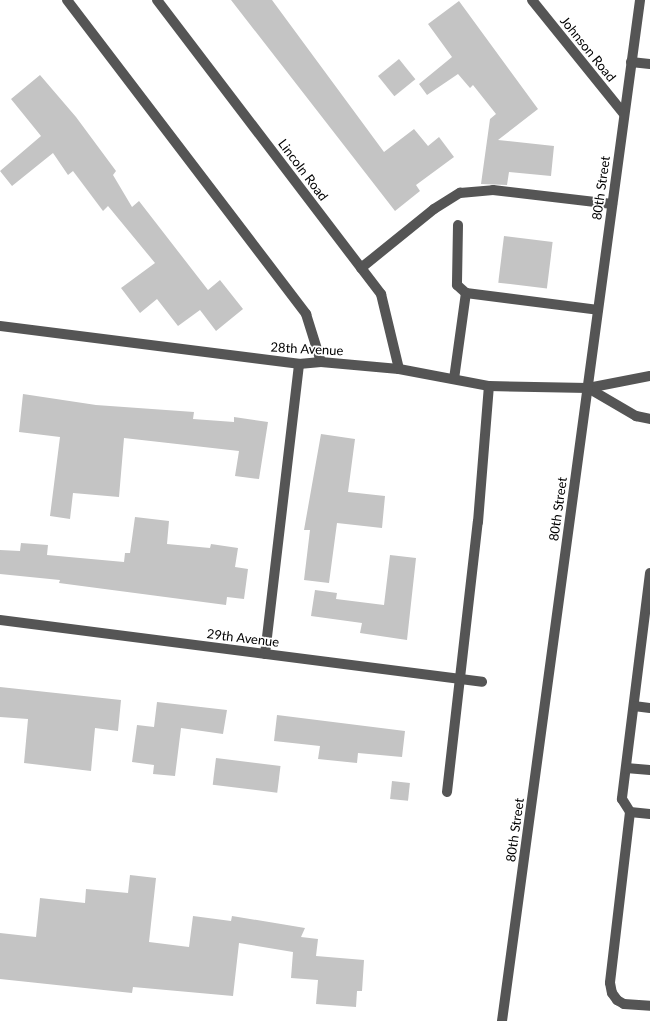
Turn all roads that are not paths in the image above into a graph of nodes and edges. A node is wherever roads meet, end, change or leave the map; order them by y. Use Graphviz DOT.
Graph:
graph roads {
  1 [pos="67,0"];
  2 [pos="157,0"];
  3 [pos="532,0"];
  4 [pos="640,0"];
  5 [pos="631,62"];
  6 [pos="650,64"];
  7 [pos="624,114"];
  8 [pos="612,204"];
  9 [pos="458,225"];
  10 [pos="361,268"];
  11 [pos="466,293"];
  12 [pos="598,310"];
  13 [pos="0,326"];
  14 [pos="321,362"];
  15 [pos="299,364"];
  16 [pos="399,368"];
  17 [pos="650,376"];
  18 [pos="454,379"];
  19 [pos="489,386"];
  20 [pos="588,388"];
  21 [pos="650,419"];
  22 [pos="650,573"];
  23 [pos="649,594"];
  24 [pos="0,620"];
  25 [pos="645,652"];
  26 [pos="265,654"];
  27 [pos="460,679"];
  28 [pos="482,682"];
  29 [pos="634,706"];
  30 [pos="650,708"];
  31 [pos="626,768"];
  32 [pos="650,770"];
  33 [pos="447,792"];
  34 [pos="630,812"];
  35 [pos="650,814"];
  36 [pos="650,1006"];
  37 [pos="502,1021"];
  1 -- 14 [label="street"];
  2 -- 10 [label="street, Lincoln Road"];
  3 -- 7 [label="street, Johnson Road"];
  4 -- 5 [label="street, 80th Street"];
  5 -- 6 [label="street"];
  5 -- 7 [label="street, 80th Street"];
  7 -- 8 [label="street, 80th Street"];
  8 -- 10 [label="street"];
  8 -- 12 [label="street, 80th Street"];
  9 -- 11 [label="street"];
  10 -- 16 [label="street, Lincoln Road"];
  11 -- 12 [label="street"];
  11 -- 18 [label="street"];
  12 -- 20 [label="street, 80th Street"];
  13 -- 15 [label="street, 28th Avenue"];
  14 -- 15 [label="street, 28th Avenue"];
  14 -- 16 [label="street, 28th Avenue"];
  15 -- 26 [label="street"];
  16 -- 18 [label="street, 28th Avenue"];
  17 -- 20 [label="street, 28th Avenue"];
  18 -- 19 [label="street, 28th Avenue"];
  19 -- 20 [label="street, 28th Avenue"];
  19 -- 27 [label="street"];
  20 -- 21 [label="street"];
  20 -- 37 [label="street, 80th Street"];
  22 -- 23 [label="street"];
  23 -- 25 [label="street"];
  24 -- 26 [label="street, 29th Avenue"];
  25 -- 29 [label="street"];
  26 -- 27 [label="street, 29th Avenue"];
  27 -- 28 [label="street, 29th Avenue"];
  27 -- 33 [label="street"];
  29 -- 30 [label="street"];
  29 -- 31 [label="street"];
  31 -- 32 [label="street"];
  31 -- 34 [label="street"];
  34 -- 35 [label="street"];
  34 -- 36 [label="street"];
}
